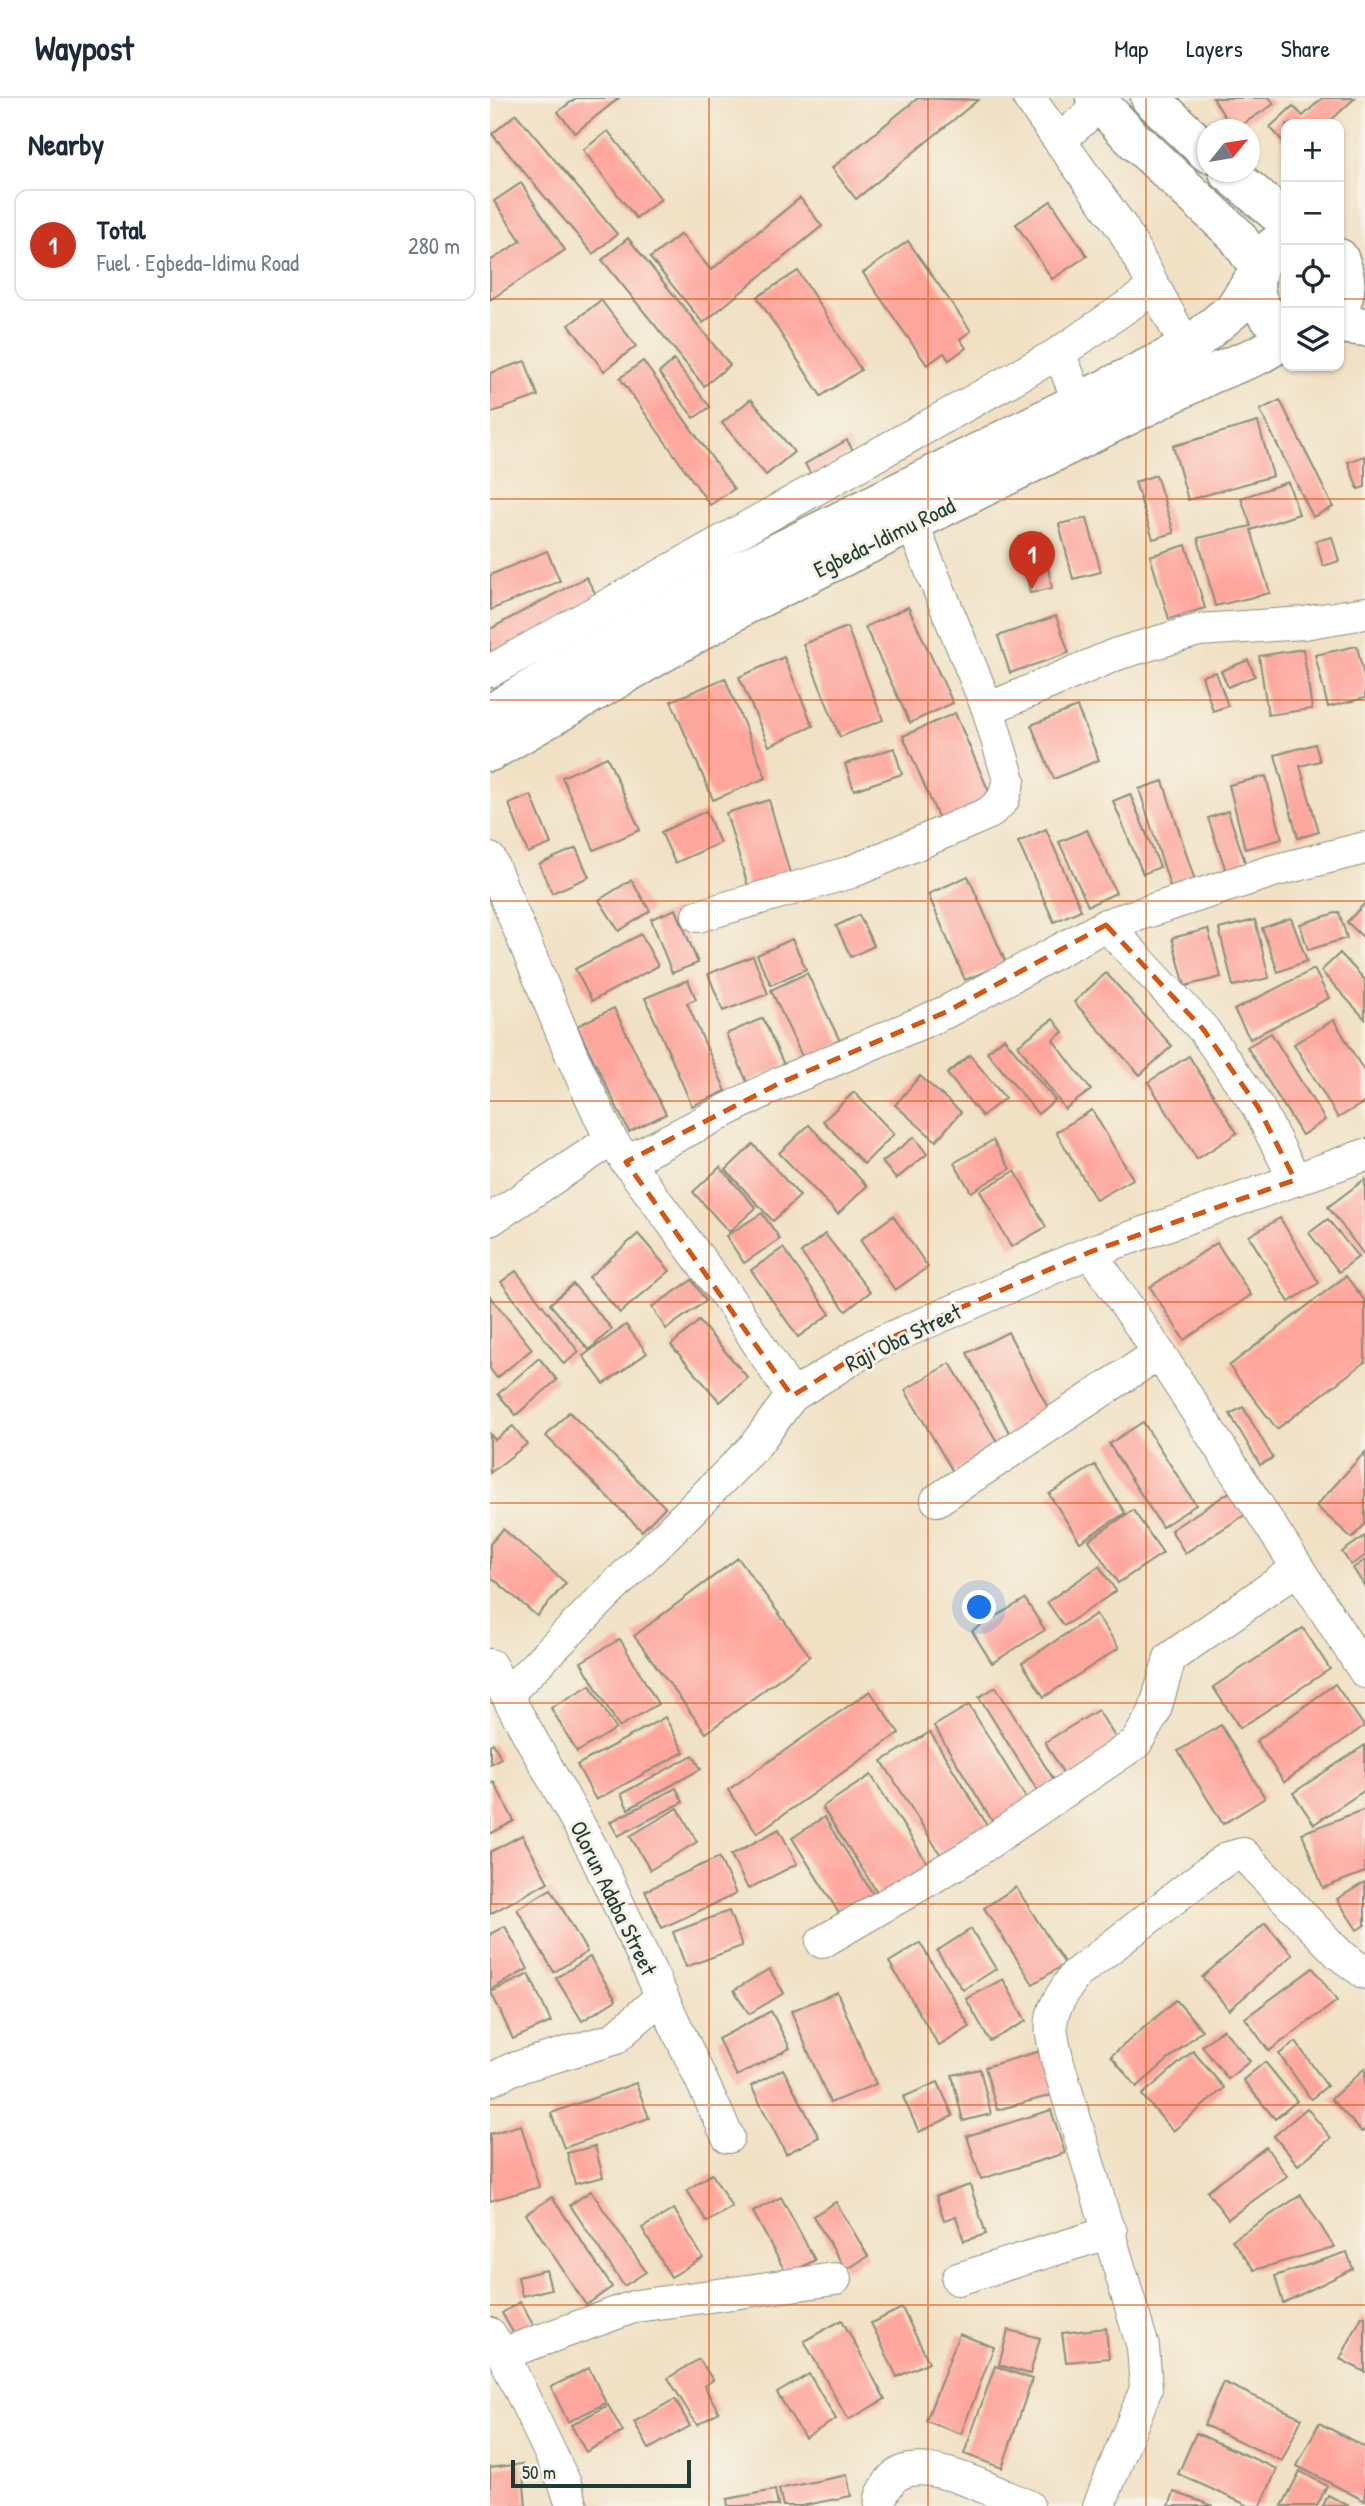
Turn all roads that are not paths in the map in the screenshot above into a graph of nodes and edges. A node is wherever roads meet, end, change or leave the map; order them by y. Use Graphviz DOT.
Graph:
graph roads {
  1 [pos="1028,98"];
  2 [pos="1150,98"];
  3 [pos="1098,101"];
  4 [pos="1060,140"];
  5 [pos="1197,143"];
  6 [pos="1240,182"];
  7 [pos="1281,217"];
  8 [pos="1281,242"];
  9 [pos="1344,261"];
  10 [pos="1365,269"];
  11 [pos="1256,272"];
  12 [pos="1154,288"];
  13 [pos="1281,324"];
  14 [pos="1344,325"];
  15 [pos="1365,327"];
  16 [pos="1281,342"];
  17 [pos="1187,348"];
  18 [pos="1059,353"];
  19 [pos="1079,402"];
  20 [pos="912,524"];
  21 [pos="1365,613"];
  22 [pos="490,671"];
  23 [pos="988,709"];
  24 [pos="490,714"];
  25 [pos="490,752"];
  26 [pos="1365,848"];
  27 [pos="490,859"];
  28 [pos="698,916"];
  29 [pos="1106,925"];
  30 [pos="619,1151"];
  31 [pos="1365,1155"];
  32 [pos="1295,1180"];
  33 [pos="490,1220"];
  34 [pos="1090,1252"];
  35 [pos="1159,1353"];
  36 [pos="792,1396"];
  37 [pos="937,1500"];
  38 [pos="1297,1569"];
  39 [pos="490,1665"];
  40 [pos="1365,1672"];
  41 [pos="508,1694"];
  42 [pos="822,1942"];
  43 [pos="1365,1973"];
  44 [pos="662,1996"];
  45 [pos="490,2080"];
  46 [pos="727,2137"];
  47 [pos="1111,2232"];
  48 [pos="835,2279"];
  49 [pos="957,2279"];
  50 [pos="497,2344"];
  51 [pos="572,2506"];
  52 [pos="880,2506"];
  53 [pos="1028,2506"];
  54 [pos="1099,2506"];
  1 -- 4 [label="street"];
  2 -- 5 [label="main road"];
  3 -- 4 [label="street"];
  3 -- 11 [label="main road"];
  4 -- 12 [label="street"];
  6 -- 7 [label="main road"];
  8 -- 11 [label="main road, Egbeda-Idimu Road"];
  9 -- 10 [label="main road"];
  11 -- 13 [label="main road"];
  11 -- 17 [label="main road, Egbeda-Idimu Road"];
  12 -- 17 [label="street"];
  12 -- 18 [label="street"];
  14 -- 15 [label="main road"];
  16 -- 20 [label="main road, Egbeda-Idimu Road"];
  17 -- 19 [label="main road, Egbeda-Idimu Road"];
  18 -- 19 [label="street"];
  18 -- 22 [label="street"];
  19 -- 24 [label="main road, Egbeda-Idimu Road"];
  20 -- 23 [label="street"];
  20 -- 25 [label="main road, Egbeda-Idimu Road"];
  21 -- 23 [label="street"];
  23 -- 28 [label="street"];
  26 -- 29 [label="street"];
  27 -- 30 [label="street"];
  29 -- 30 [label="street"];
  29 -- 32 [label="street"];
  30 -- 33 [label="street"];
  30 -- 36 [label="street"];
  31 -- 32 [label="street, Raji Oba Street"];
  32 -- 34 [label="street, Raji Oba Street"];
  34 -- 35 [label="street"];
  34 -- 36 [label="street, Raji Oba Street"];
  35 -- 37 [label="street"];
  35 -- 38 [label="street"];
  36 -- 41 [label="street, Raji Oba Street"];
  38 -- 40 [label="street"];
  38 -- 42 [label="street"];
  39 -- 41 [label="street, Olorun Adaba Street"];
  41 -- 44 [label="street, Olorun Adaba Street"];
  43 -- 47 [label="street"];
  44 -- 45 [label="street"];
  44 -- 46 [label="street, Olorun Adaba Street"];
  47 -- 49 [label="street"];
  47 -- 54 [label="street"];
  48 -- 50 [label="street"];
  50 -- 51 [label="street"];
  52 -- 53 [label="street"];
}
